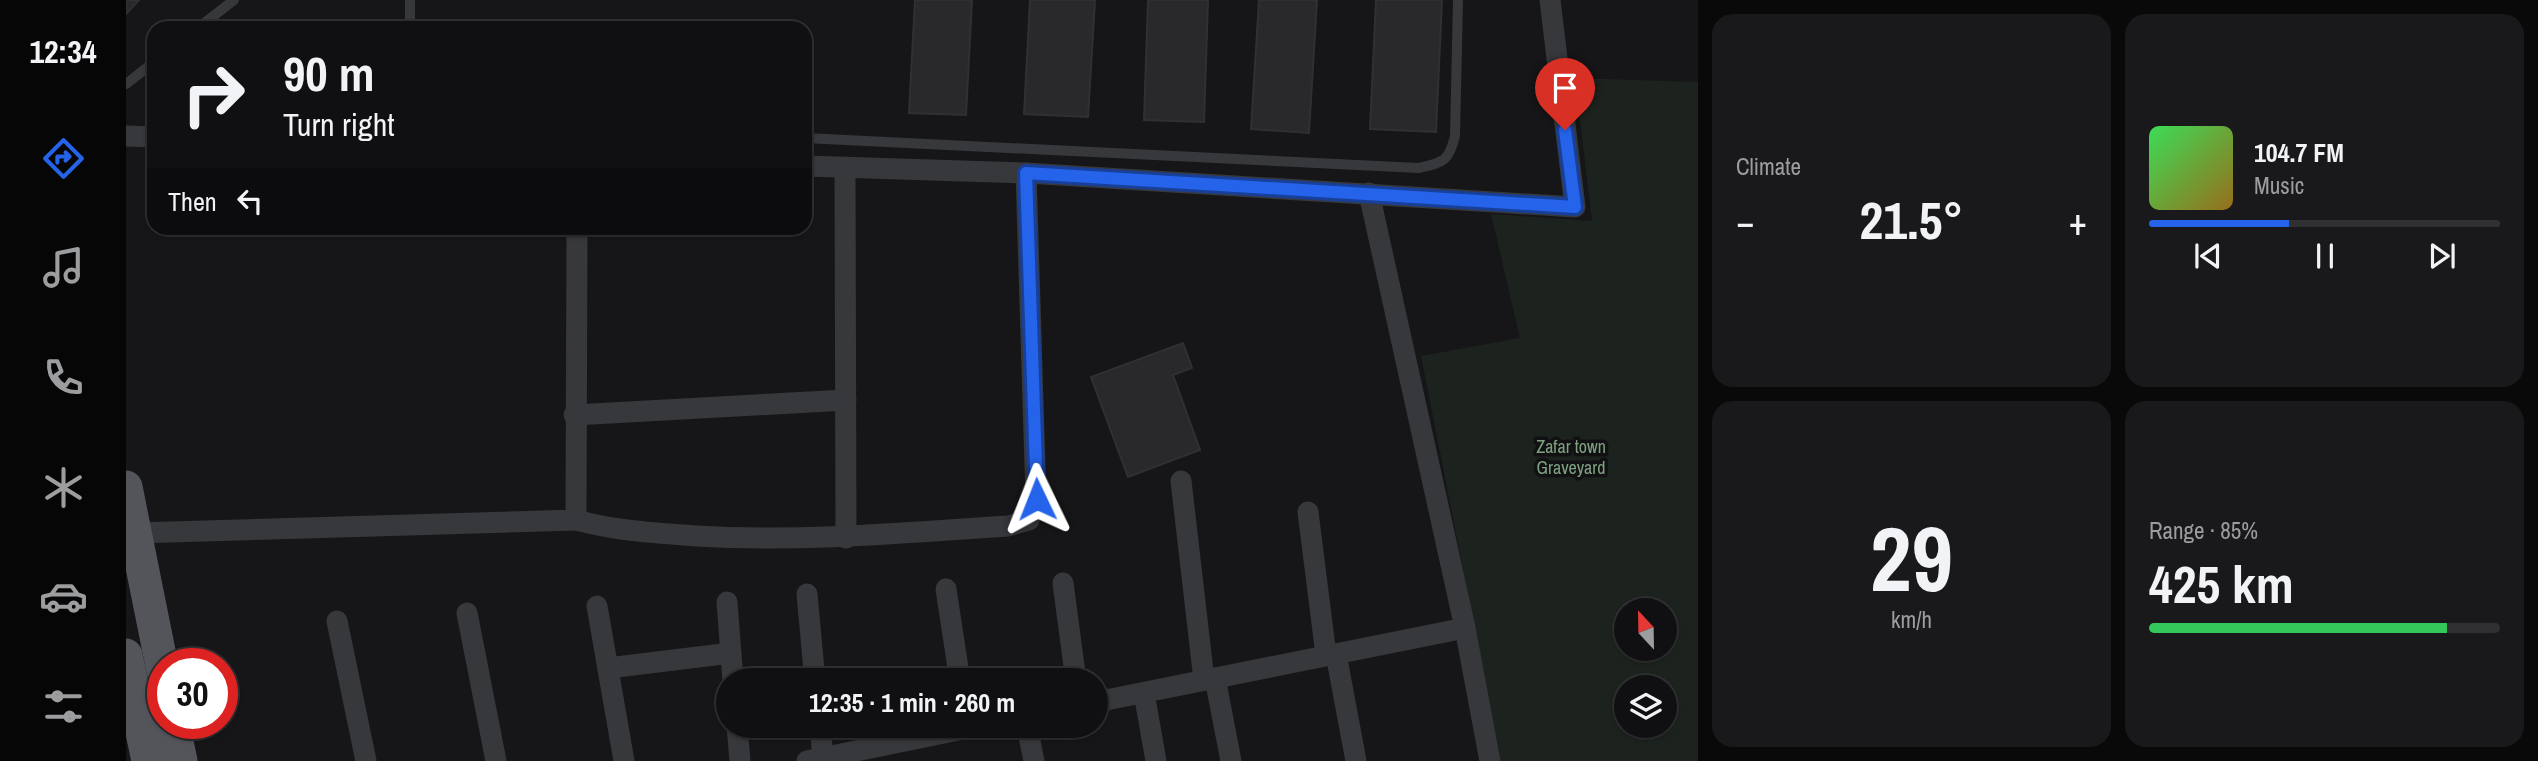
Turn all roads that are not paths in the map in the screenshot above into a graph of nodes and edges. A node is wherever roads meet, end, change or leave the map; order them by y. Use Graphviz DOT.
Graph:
graph roads {
  1 [pos="234,0"];
  2 [pos="410,0"];
  3 [pos="1458,0"];
  4 [pos="1550,0"];
  5 [pos="207,21"];
  6 [pos="410,21"];
  7 [pos="147,68"];
  8 [pos="126,84"];
  9 [pos="126,136"];
  10 [pos="147,137"];
  11 [pos="812,138"];
  12 [pos="812,166"];
  13 [pos="845,168"];
  14 [pos="1026,173"];
  15 [pos="1369,193"];
  16 [pos="577,235"];
  17 [pos="846,400"];
  18 [pos="574,415"];
  19 [pos="1181,481"];
  20 [pos="126,487"];
  21 [pos="1308,512"];
  22 [pos="576,520"];
  23 [pos="135,533"];
  24 [pos="846,538"];
  25 [pos="1063,583"];
  26 [pos="946,589"];
  27 [pos="807,594"];
  28 [pos="727,602"];
  29 [pos="597,606"];
  30 [pos="467,613"];
  31 [pos="337,621"];
  32 [pos="1465,628"];
  33 [pos="158,648"];
  34 [pos="731,653"];
  35 [pos="1331,654"];
  36 [pos="126,655"];
  37 [pos="608,668"];
  38 [pos="732,668"];
  39 [pos="815,668"];
  40 [pos="958,668"];
  41 [pos="1074,668"];
  42 [pos="1210,679"];
  43 [pos="1144,693"];
  44 [pos="130,694"];
  45 [pos="1108,700"];
  46 [pos="738,738"];
  47 [pos="818,738"];
  48 [pos="936,738"];
  49 [pos="1029,738"];
  50 [pos="176,739"];
  51 [pos="892,752"];
  52 [pos="815,760"];
  53 [pos="148,761"];
  54 [pos="181,761"];
  55 [pos="366,761"];
  56 [pos="496,761"];
  57 [pos="624,761"];
  58 [pos="740,761"];
  59 [pos="1034,761"];
  60 [pos="1156,761"];
  61 [pos="1231,761"];
  62 [pos="1356,761"];
  63 [pos="1490,761"];
  1 -- 5 [label="lane"];
  2 -- 6 [label="lane"];
  3 -- 11 [label="lane"];
  4 -- 15 [label="street"];
  7 -- 8 [label="lane"];
  9 -- 10 [label="street"];
  12 -- 13 [label="street"];
  13 -- 14 [label="street"];
  13 -- 17 [label="street"];
  14 -- 15 [label="street"];
  14 -- 24 [label="street"];
  15 -- 32 [label="street"];
  16 -- 18 [label="street"];
  17 -- 18 [label="street"];
  17 -- 24 [label="street"];
  18 -- 22 [label="street"];
  19 -- 42 [label="street"];
  20 -- 23 [label="main road"];
  21 -- 35 [label="street"];
  22 -- 23 [label="street"];
  22 -- 24 [label="street"];
  23 -- 33 [label="main road"];
  25 -- 41 [label="street"];
  26 -- 40 [label="street"];
  27 -- 39 [label="street"];
  28 -- 34 [label="street"];
  29 -- 37 [label="street"];
  30 -- 56 [label="street"];
  31 -- 55 [label="street"];
  32 -- 35 [label="street"];
  32 -- 63 [label="street"];
  34 -- 37 [label="street"];
  34 -- 38 [label="street"];
  35 -- 42 [label="street"];
  35 -- 62 [label="street"];
  36 -- 44 [label="main road"];
  37 -- 57 [label="street"];
  42 -- 43 [label="street"];
  42 -- 61 [label="street"];
  43 -- 45 [label="street"];
  43 -- 60 [label="street"];
  44 -- 53 [label="main road"];
  46 -- 58 [label="street"];
  47 -- 52 [label="street"];
  48 -- 51 [label="street"];
  49 -- 59 [label="street"];
  50 -- 54 [label="main road"];
  51 -- 52 [label="street"];
}
